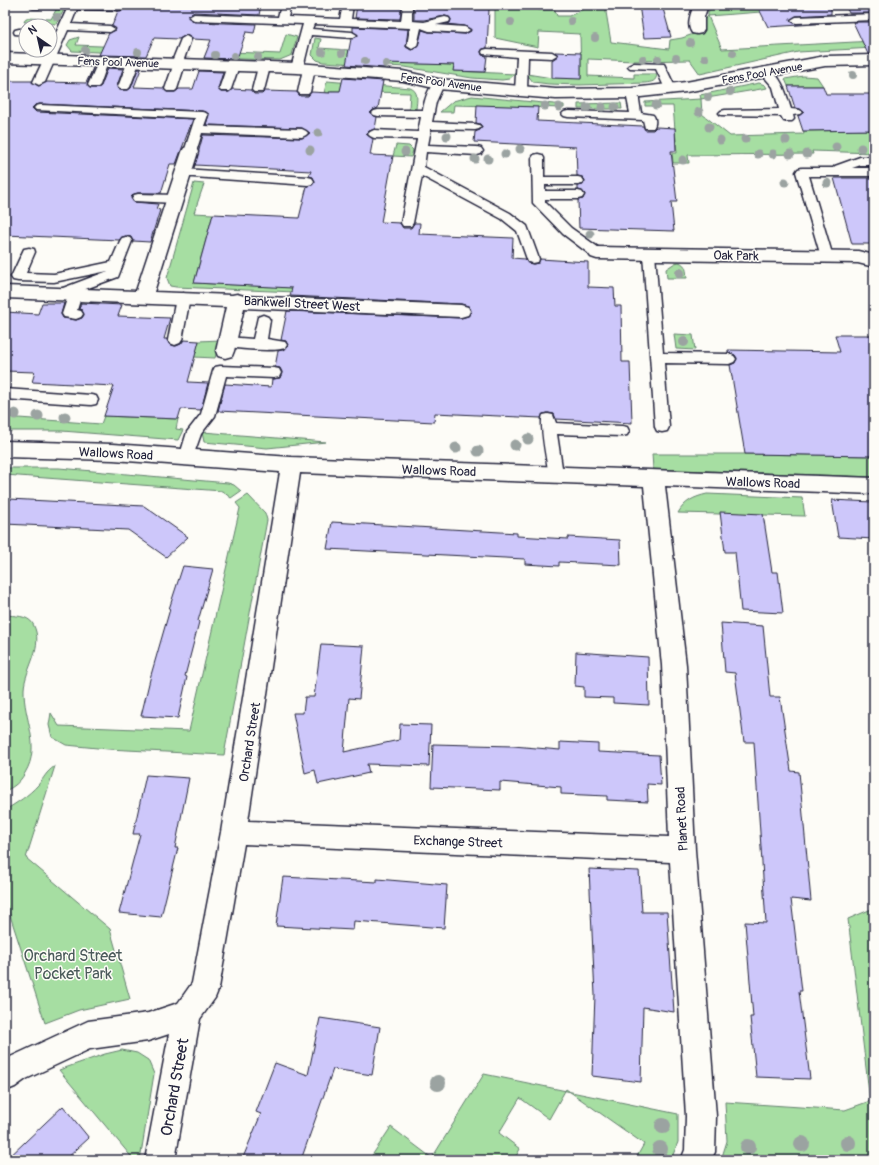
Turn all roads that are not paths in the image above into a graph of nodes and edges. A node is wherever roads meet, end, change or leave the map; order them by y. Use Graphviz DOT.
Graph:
graph roads {
  1 [pos="33,5"];
  2 [pos="210,5"];
  3 [pos="286,5"];
  4 [pos="701,5"];
  5 [pos="825,5"];
  6 [pos="74,6"];
  7 [pos="348,6"];
  8 [pos="120,7"];
  9 [pos="407,8"];
  10 [pos="874,17"];
  11 [pos="832,18"];
  12 [pos="282,20"];
  13 [pos="445,20"];
  14 [pos="796,20"];
  15 [pos="345,23"];
  16 [pos="415,25"];
  17 [pos="308,27"];
  18 [pos="110,29"];
  19 [pos="63,30"];
  20 [pos="466,30"];
  21 [pos="697,30"];
  22 [pos="58,31"];
  23 [pos="352,35"];
  24 [pos="186,39"];
  25 [pos="412,46"];
  26 [pos="548,51"];
  27 [pos="487,52"];
  28 [pos="523,54"];
  29 [pos="5,58"];
  30 [pos="50,60"];
  31 [pos="874,60"];
  32 [pos="103,62"];
  33 [pos="133,63"];
  34 [pos="178,64"];
  35 [pos="233,66"];
  36 [pos="634,66"];
  37 [pos="264,67"];
  38 [pos="303,68"];
  39 [pos="766,72"];
  40 [pos="39,82"];
  41 [pos="438,84"];
  42 [pos="94,85"];
  43 [pos="124,86"];
  44 [pos="670,88"];
  45 [pos="171,89"];
  46 [pos="225,89"];
  47 [pos="258,90"];
  48 [pos="521,91"];
  49 [pos="304,92"];
  50 [pos="632,93"];
  51 [pos="571,94"];
  52 [pos="378,107"];
  53 [pos="40,108"];
  54 [pos="725,113"];
  55 [pos="630,119"];
  56 [pos="476,123"];
  57 [pos="649,126"];
  58 [pos="425,128"];
  59 [pos="302,133"];
  60 [pos="374,134"];
  61 [pos="191,139"];
  62 [pos="477,151"];
  63 [pos="538,158"];
  64 [pos="874,161"];
  65 [pos="418,168"];
  66 [pos="831,172"];
  67 [pos="874,172"];
  68 [pos="183,173"];
  69 [pos="308,181"];
  70 [pos="539,181"];
  71 [pos="578,181"];
  72 [pos="539,195"];
  73 [pos="578,195"];
  74 [pos="138,198"];
  75 [pos="174,199"];
  76 [pos="407,223"];
  77 [pos="126,241"];
  78 [pos="29,252"];
  79 [pos="597,253"];
  80 [pos="649,254"];
  81 [pos="827,257"];
  82 [pos="533,259"];
  83 [pos="874,261"];
  84 [pos="116,265"];
  85 [pos="5,292"];
  86 [pos="68,294"];
  87 [pos="143,297"];
  88 [pos="184,298"];
  89 [pos="237,300"];
  90 [pos="461,310"];
  91 [pos="76,314"];
  92 [pos="263,320"];
  93 [pos="175,340"];
  94 [pos="259,344"];
  95 [pos="280,345"];
  96 [pos="226,347"];
  97 [pos="657,358"];
  98 [pos="729,358"];
  99 [pos="274,373"];
  100 [pos="5,394"];
  101 [pos="91,400"];
  102 [pos="662,427"];
  103 [pos="622,431"];
  104 [pos="5,449"];
  105 [pos="186,458"];
  106 [pos="291,465"];
  107 [pos="556,474"];
  108 [pos="654,478"];
  109 [pos="874,486"];
  110 [pos="234,832"];
  111 [pos="682,850"];
  112 [pos="188,1014"];
  113 [pos="5,1077"];
  114 [pos="160,1160"];
  115 [pos="696,1160"];
  1 -- 6 [label="lane"];
  2 -- 12 [label="lane"];
  3 -- 12 [label="lane"];
  4 -- 21 [label="street"];
  5 -- 11 [label="lane"];
  6 -- 8 [label="lane"];
  6 -- 19 [label="lane"];
  7 -- 15 [label="lane"];
  9 -- 16 [label="lane"];
  10 -- 11 [label="lane"];
  11 -- 14 [label="lane"];
  12 -- 17 [label="lane"];
  13 -- 16 [label="lane"];
  15 -- 16 [label="lane"];
  15 -- 17 [label="lane"];
  16 -- 20 [label="lane"];
  16 -- 25 [label="lane"];
  17 -- 23 [label="lane"];
  17 -- 38 [label="lane"];
  18 -- 19 [label="lane"];
  19 -- 22 [label="lane"];
  19 -- 30 [label="lane"];
  24 -- 34 [label="lane"];
  26 -- 28 [label="lane"];
  27 -- 28 [label="lane"];
  28 -- 48 [label="lane"];
  29 -- 30 [label="street, Fens Pool Avenue"];
  30 -- 32 [label="street, Fens Pool Avenue"];
  30 -- 40 [label="lane"];
  31 -- 39 [label="street, Fens Pool Avenue"];
  32 -- 33 [label="street, Fens Pool Avenue"];
  32 -- 42 [label="lane"];
  33 -- 34 [label="street, Fens Pool Avenue"];
  33 -- 43 [label="lane"];
  34 -- 35 [label="street, Fens Pool Avenue"];
  34 -- 45 [label="lane"];
  35 -- 37 [label="street, Fens Pool Avenue"];
  35 -- 46 [label="lane"];
  36 -- 44 [label="lane"];
  37 -- 38 [label="street, Fens Pool Avenue"];
  37 -- 47 [label="lane"];
  38 -- 41 [label="street, Fens Pool Avenue"];
  38 -- 49 [label="lane"];
  39 -- 44 [label="street, Fens Pool Avenue"];
  39 -- 54 [label="lane"];
  41 -- 48 [label="street, Fens Pool Avenue"];
  41 -- 58 [label="lane"];
  44 -- 50 [label="street, Fens Pool Avenue"];
  48 -- 51 [label="street, Fens Pool Avenue"];
  50 -- 51 [label="street, Fens Pool Avenue"];
  50 -- 55 [label="lane"];
  51 -- 55 [label="lane"];
  52 -- 58 [label="lane"];
  53 -- 61 [label="lane"];
  55 -- 57 [label="lane"];
  56 -- 58 [label="lane"];
  58 -- 60 [label="lane"];
  58 -- 62 [label="lane"];
  58 -- 65 [label="lane"];
  59 -- 61 [label="lane"];
  61 -- 68 [label="street"];
  63 -- 70 [label="lane"];
  64 -- 66 [label="lane"];
  65 -- 76 [label="lane"];
  65 -- 82 [label="lane"];
  66 -- 67 [label="lane"];
  66 -- 81 [label="lane"];
  68 -- 69 [label="lane"];
  68 -- 75 [label="street"];
  70 -- 71 [label="lane"];
  70 -- 72 [label="lane"];
  72 -- 73 [label="lane"];
  72 -- 79 [label="lane"];
  74 -- 75 [label="lane"];
  75 -- 87 [label="street"];
  77 -- 84 [label="lane"];
  78 -- 84 [label="lane"];
  79 -- 80 [label="street, Oak Park"];
  80 -- 81 [label="street, Oak Park"];
  80 -- 97 [label="lane"];
  81 -- 83 [label="street, Oak Park"];
  84 -- 86 [label="lane"];
  85 -- 86 [label="street, Bankwell Street West"];
  86 -- 87 [label="street, Bankwell Street West"];
  86 -- 91 [label="lane"];
  87 -- 88 [label="street, Bankwell Street West"];
  88 -- 89 [label="street, Bankwell Street West"];
  88 -- 93 [label="lane"];
  89 -- 90 [label="street, Bankwell Street West"];
  89 -- 96 [label="street"];
  92 -- 94 [label="lane"];
  94 -- 95 [label="lane"];
  94 -- 96 [label="lane"];
  97 -- 98 [label="lane"];
  97 -- 102 [label="lane"];
  99 -- 105 [label="lane"];
  100 -- 101 [label="lane"];
  103 -- 107 [label="lane"];
  104 -- 105 [label="street, Wallows Road"];
  105 -- 106 [label="street, Wallows Road"];
  106 -- 107 [label="street, Wallows Road"];
  106 -- 110 [label="street, Orchard Street"];
  107 -- 108 [label="street, Wallows Road"];
  108 -- 109 [label="street, Wallows Road"];
  108 -- 111 [label="street, Planet Road"];
  110 -- 111 [label="street, Exchange Street"];
  110 -- 112 [label="street, Orchard Street"];
  111 -- 115 [label="street, Planet Road"];
  112 -- 113 [label="street, Orchard Street"];
  112 -- 114 [label="street, Orchard Street"];
}
